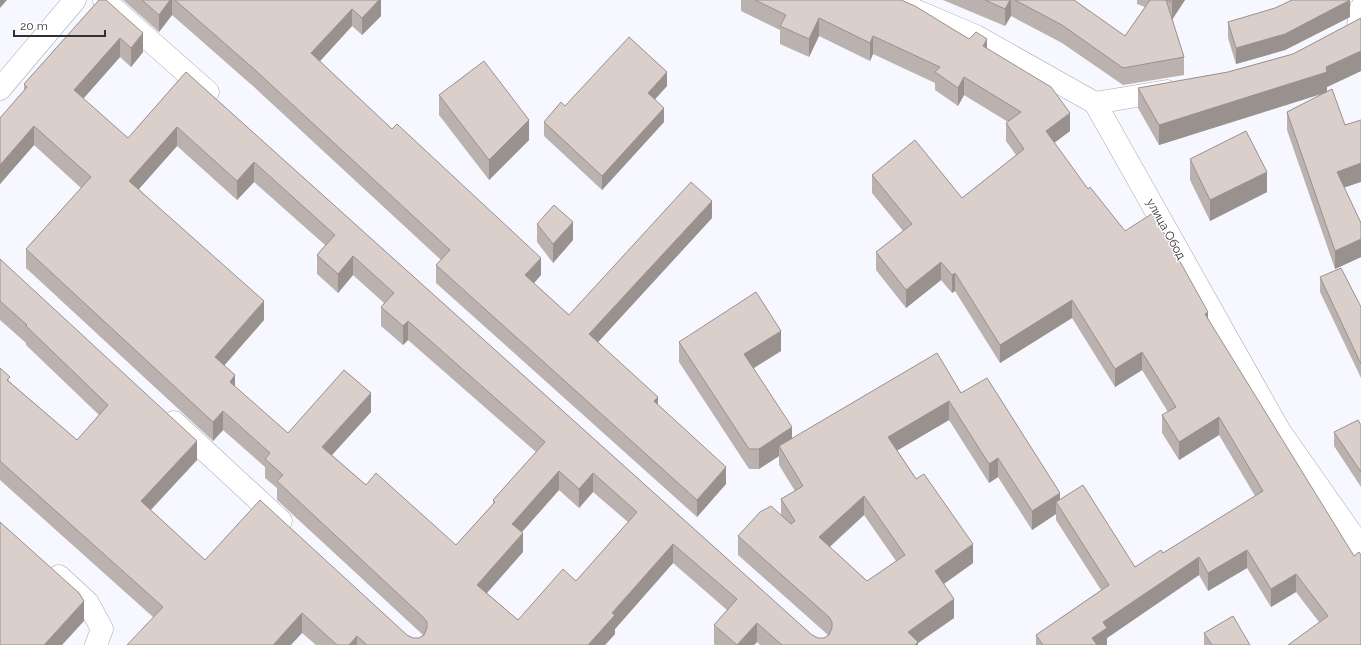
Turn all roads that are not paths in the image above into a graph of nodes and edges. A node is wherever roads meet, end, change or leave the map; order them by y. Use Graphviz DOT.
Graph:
graph roads {
  1 [pos="75,0"];
  2 [pos="104,0"];
  3 [pos="891,0"];
  4 [pos="1360,20"];
  5 [pos="1338,37"];
  6 [pos="1188,87"];
  7 [pos="0,89"];
  8 [pos="219,103"];
  9 [pos="1095,103"];
  10 [pos="158,407"];
  11 [pos="298,537"];
  12 [pos="1361,547"];
  13 [pos="47,565"];
  14 [pos="96,645"];
  1 -- 7 [label="street"];
  2 -- 8 [label="street"];
  3 -- 9 [label="street"];
  4 -- 5 [label="street"];
  6 -- 9 [label="street"];
  9 -- 12 [label="street, улица Обод"];
  10 -- 11 [label="street"];
  13 -- 14 [label="street"];
}
